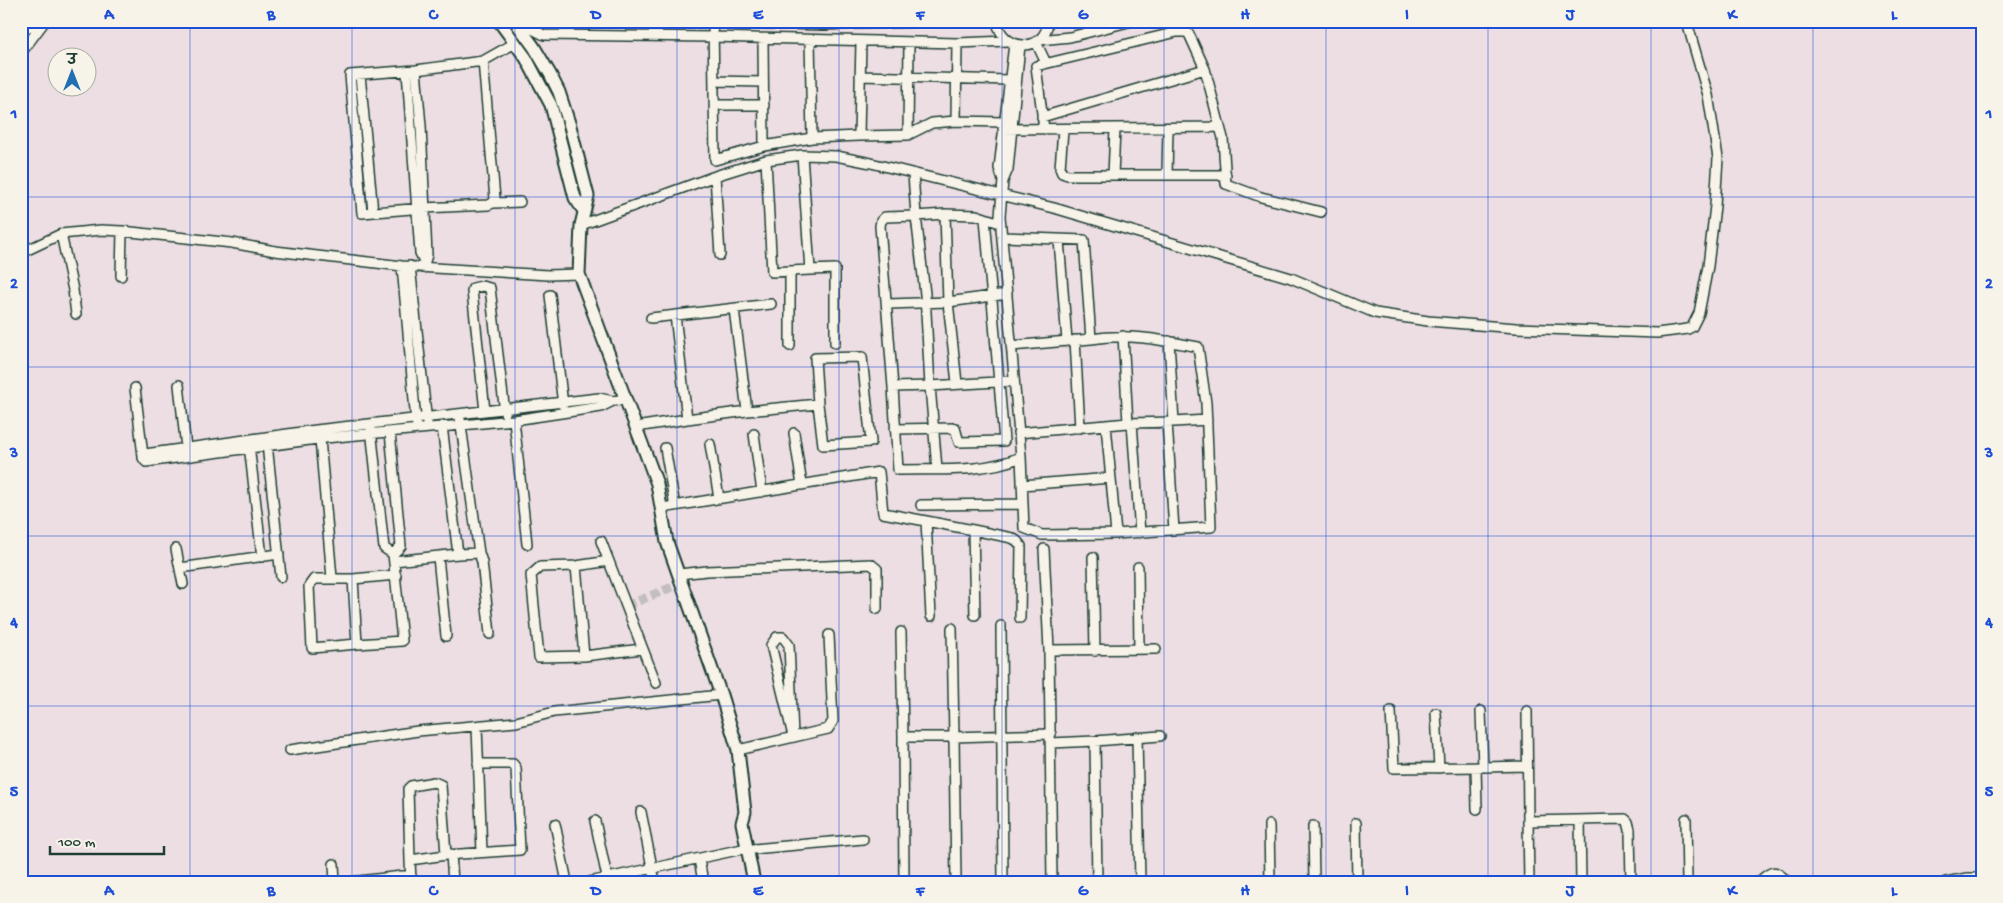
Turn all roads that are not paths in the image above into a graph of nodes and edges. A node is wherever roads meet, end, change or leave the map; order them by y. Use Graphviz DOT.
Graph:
graph roads {
  1 [pos="499,21"];
  2 [pos="540,21"];
  3 [pos="636,21"];
  4 [pos="950,21"];
  5 [pos="997,21"];
  6 [pos="1048,21"];
  7 [pos="1132,21"];
  8 [pos="1685,21"];
  9 [pos="713,22"];
  10 [pos="725,22"];
  11 [pos="788,23"];
  12 [pos="808,23"];
  13 [pos="21,25"];
  14 [pos="42,25"];
  15 [pos="824,25"];
  16 [pos="523,26"];
  17 [pos="714,37"];
  18 [pos="763,39"];
  19 [pos="810,40"];
  20 [pos="824,40"];
  21 [pos="861,41"];
  22 [pos="1038,41"];
  23 [pos="909,42"];
  24 [pos="515,43"];
  25 [pos="957,43"];
  26 [pos="1014,44"];
  27 [pos="21,53"];
  28 [pos="483,61"];
  29 [pos="1046,63"];
  30 [pos="1205,69"];
  31 [pos="416,70"];
  32 [pos="407,71"];
  33 [pos="860,76"];
  34 [pos="909,77"];
  35 [pos="956,79"];
  36 [pos="715,80"];
  37 [pos="1009,80"];
  38 [pos="763,82"];
  39 [pos="715,104"];
  40 [pos="764,104"];
  41 [pos="1042,117"];
  42 [pos="956,121"];
  43 [pos="1006,127"];
  44 [pos="1220,127"];
  45 [pos="1168,128"];
  46 [pos="1044,129"];
  47 [pos="1115,129"];
  48 [pos="1063,130"];
  49 [pos="908,135"];
  50 [pos="859,136"];
  51 [pos="812,138"];
  52 [pos="764,146"];
  53 [pos="802,155"];
  54 [pos="766,160"];
  55 [pos="912,174"];
  56 [pos="1113,175"];
  57 [pos="1167,175"];
  58 [pos="1226,175"];
  59 [pos="715,176"];
  60 [pos="1001,195"];
  61 [pos="520,202"];
  62 [pos="493,203"];
  63 [pos="420,208"];
  64 [pos="584,211"];
  65 [pos="1321,212"];
  66 [pos="944,214"];
  67 [pos="916,216"];
  68 [pos="985,218"];
  69 [pos="1000,223"];
  70 [pos="581,225"];
  71 [pos="122,231"];
  72 [pos="61,234"];
  73 [pos="1003,237"];
  74 [pos="1059,240"];
  75 [pos="21,253"];
  76 [pos="720,255"];
  77 [pos="423,264"];
  78 [pos="406,266"];
  79 [pos="810,270"];
  80 [pos="790,271"];
  81 [pos="579,274"];
  82 [pos="121,276"];
  83 [pos="1007,294"];
  84 [pos="550,295"];
  85 [pos="993,295"];
  86 [pos="925,302"];
  87 [pos="948,302"];
  88 [pos="771,304"];
  89 [pos="888,304"];
  90 [pos="734,309"];
  91 [pos="76,314"];
  92 [pos="675,315"];
  93 [pos="651,318"];
  94 [pos="1123,336"];
  95 [pos="1091,338"];
  96 [pos="1071,341"];
  97 [pos="1169,341"];
  98 [pos="835,343"];
  99 [pos="790,346"];
  100 [pos="1011,346"];
  101 [pos="998,381"];
  102 [pos="1013,381"];
  103 [pos="957,383"];
  104 [pos="178,385"];
  105 [pos="930,386"];
  106 [pos="893,387"];
  107 [pos="134,388"];
  108 [pos="625,399"];
  109 [pos="612,401"];
  110 [pos="563,402"];
  111 [pos="818,404"];
  112 [pos="504,409"];
  113 [pos="485,411"];
  114 [pos="747,411"];
  115 [pos="563,413"];
  116 [pos="460,414"];
  117 [pos="427,417"];
  118 [pos="415,418"];
  119 [pos="687,419"];
  120 [pos="509,420"];
  121 [pos="1207,420"];
  122 [pos="1171,422"];
  123 [pos="1130,423"];
  124 [pos="370,424"];
  125 [pos="461,424"];
  126 [pos="1106,425"];
  127 [pos="442,426"];
  128 [pos="636,427"];
  129 [pos="428,428"];
  130 [pos="1080,428"];
  131 [pos="416,429"];
  132 [pos="895,429"];
  133 [pos="933,430"];
  134 [pos="390,432"];
  135 [pos="794,433"];
  136 [pos="371,434"];
  137 [pos="754,434"];
  138 [pos="1019,435"];
  139 [pos="266,437"];
  140 [pos="320,439"];
  141 [pos="248,440"];
  142 [pos="1004,441"];
  143 [pos="710,444"];
  144 [pos="267,447"];
  145 [pos="186,448"];
  146 [pos="664,448"];
  147 [pos="249,450"];
  148 [pos="143,456"];
  149 [pos="1021,457"];
  150 [pos="937,469"];
  151 [pos="1111,478"];
  152 [pos="1022,485"];
  153 [pos="802,486"];
  154 [pos="762,492"];
  155 [pos="718,498"];
  156 [pos="1023,504"];
  157 [pos="921,505"];
  158 [pos="675,506"];
  159 [pos="662,508"];
  160 [pos="926,521"];
  161 [pos="973,530"];
  162 [pos="1174,530"];
  163 [pos="1140,532"];
  164 [pos="1116,534"];
  165 [pos="601,541"];
  166 [pos="527,544"];
  167 [pos="176,549"];
  168 [pos="1044,549"];
  169 [pos="478,553"];
  170 [pos="279,554"];
  171 [pos="458,554"];
  172 [pos="262,557"];
  173 [pos="393,557"];
  174 [pos="438,557"];
  175 [pos="1093,557"];
  176 [pos="608,560"];
  177 [pos="576,566"];
  178 [pos="180,568"];
  179 [pos="1138,568"];
  180 [pos="679,574"];
  181 [pos="396,575"];
  182 [pos="281,578"];
  183 [pos="332,578"];
  184 [pos="353,579"];
  185 [pos="183,584"];
  186 [pos="877,609"];
  187 [pos="975,615"];
  188 [pos="931,616"];
  189 [pos="1020,618"];
  190 [pos="1001,626"];
  191 [pos="952,628"];
  192 [pos="901,632"];
  193 [pos="490,634"];
  194 [pos="829,635"];
  195 [pos="446,636"];
  196 [pos="357,644"];
  197 [pos="642,649"];
  198 [pos="1139,649"];
  199 [pos="1156,649"];
  200 [pos="1048,650"];
  201 [pos="1095,650"];
  202 [pos="584,656"];
  203 [pos="656,684"];
  204 [pos="721,695"];
  205 [pos="1391,711"];
  206 [pos="1481,711"];
  207 [pos="1527,712"];
  208 [pos="1436,713"];
  209 [pos="477,727"];
  210 [pos="793,736"];
  211 [pos="1003,736"];
  212 [pos="1160,736"];
  213 [pos="903,737"];
  214 [pos="954,737"];
  215 [pos="1137,737"];
  216 [pos="1051,739"];
  217 [pos="1094,741"];
  218 [pos="290,750"];
  219 [pos="738,750"];
  220 [pos="478,764"];
  221 [pos="1528,766"];
  222 [pos="1479,767"];
  223 [pos="1439,768"];
  224 [pos="1476,809"];
  225 [pos="642,812"];
  226 [pos="1686,819"];
  227 [pos="1580,820"];
  228 [pos="595,821"];
  229 [pos="1528,821"];
  230 [pos="1356,823"];
  231 [pos="556,824"];
  232 [pos="1269,825"];
  233 [pos="1313,826"];
  234 [pos="863,839"];
  235 [pos="751,848"];
  236 [pos="482,852"];
  237 [pos="448,855"];
  238 [pos="698,859"];
  239 [pos="410,860"];
  240 [pos="334,864"];
  241 [pos="652,868"];
  242 [pos="411,878"];
  243 [pos="1982,878"];
  244 [pos="372,880"];
  245 [pos="608,880"];
  246 [pos="335,882"];
  247 [pos="350,882"];
  248 [pos="453,882"];
  249 [pos="567,882"];
  250 [pos="589,882"];
  251 [pos="655,882"];
  252 [pos="703,882"];
  253 [pos="754,882"];
  254 [pos="761,882"];
  255 [pos="904,882"];
  256 [pos="956,882"];
  257 [pos="1003,882"];
  258 [pos="1052,882"];
  259 [pos="1098,882"];
  260 [pos="1140,882"];
  261 [pos="1270,882"];
  262 [pos="1314,882"];
  263 [pos="1357,882"];
  264 [pos="1529,882"];
  265 [pos="1581,882"];
  266 [pos="1631,882"];
  267 [pos="1687,882"];
  268 [pos="1759,882"];
  269 [pos="1787,882"];
  270 [pos="1791,882"];
  271 [pos="1946,882"];
  1 -- 24 [label="street"];
  2 -- 16 [label="street"];
  3 -- 9 [label="street"];
  4 -- 15 [label="street"];
  5 -- 26 [label="street"];
  6 -- 22 [label="street"];
  7 -- 22 [label="street"];
  8 -- 60 [label="street"];
  9 -- 10 [label="street"];
  9 -- 17 [label="street"];
  10 -- 11 [label="street"];
  11 -- 12 [label="street"];
  12 -- 15 [label="street"];
  13 -- 14 [label="street"];
  14 -- 27 [label="street"];
  15 -- 20 [label="street"];
  16 -- 17 [label="street"];
  16 -- 64 [label="street"];
  17 -- 18 [label="street"];
  17 -- 36 [label="street"];
  18 -- 19 [label="street"];
  18 -- 38 [label="street"];
  19 -- 20 [label="street"];
  19 -- 51 [label="street"];
  20 -- 21 [label="street"];
  21 -- 23 [label="street"];
  21 -- 33 [label="street"];
  22 -- 26 [label="street"];
  22 -- 29 [label="street"];
  23 -- 25 [label="street"];
  23 -- 34 [label="street"];
  24 -- 28 [label="street"];
  24 -- 64 [label="street"];
  25 -- 26 [label="street"];
  25 -- 35 [label="street"];
  26 -- 37 [label="street"];
  26 -- 43 [label="street"];
  28 -- 31 [label="street"];
  28 -- 62 [label="street"];
  29 -- 30 [label="street"];
  29 -- 41 [label="street"];
  30 -- 41 [label="street"];
  30 -- 44 [label="street"];
  31 -- 32 [label="street"];
  31 -- 63 [label="street"];
  32 -- 63 [label="street"];
  32 -- 63 [label="street"];
  33 -- 34 [label="street"];
  33 -- 50 [label="street"];
  34 -- 35 [label="street"];
  34 -- 49 [label="street"];
  35 -- 37 [label="street"];
  35 -- 42 [label="street"];
  36 -- 38 [label="street"];
  36 -- 39 [label="street"];
  37 -- 43 [label="street"];
  38 -- 40 [label="street"];
  39 -- 40 [label="street"];
  39 -- 52 [label="street"];
  40 -- 52 [label="street"];
  41 -- 46 [label="street"];
  42 -- 43 [label="street"];
  42 -- 49 [label="street"];
  43 -- 46 [label="street"];
  43 -- 60 [label="street"];
  44 -- 45 [label="street"];
  44 -- 58 [label="street"];
  45 -- 47 [label="street"];
  45 -- 57 [label="street"];
  46 -- 48 [label="street"];
  47 -- 48 [label="street"];
  47 -- 56 [label="street"];
  48 -- 56 [label="street"];
  49 -- 50 [label="street"];
  50 -- 51 [label="street"];
  51 -- 52 [label="street"];
  53 -- 54 [label="street"];
  53 -- 55 [label="street"];
  53 -- 79 [label="street"];
  54 -- 59 [label="street"];
  54 -- 80 [label="street"];
  55 -- 60 [label="street"];
  55 -- 67 [label="street"];
  56 -- 57 [label="street"];
  57 -- 58 [label="street"];
  58 -- 65 [label="street"];
  59 -- 70 [label="street"];
  59 -- 76 [label="street"];
  60 -- 69 [label="street"];
  61 -- 62 [label="street"];
  62 -- 63 [label="street"];
  63 -- 77 [label="street"];
  64 -- 70 [label="street"];
  66 -- 67 [label="street"];
  66 -- 68 [label="street"];
  66 -- 87 [label="street"];
  67 -- 86 [label="street"];
  67 -- 89 [label="street"];
  68 -- 69 [label="street"];
  68 -- 85 [label="street"];
  69 -- 73 [label="street"];
  70 -- 81 [label="street"];
  71 -- 72 [label="street"];
  71 -- 78 [label="street"];
  71 -- 82 [label="street"];
  72 -- 75 [label="street"];
  72 -- 91 [label="street"];
  73 -- 74 [label="street"];
  73 -- 83 [label="street"];
  74 -- 95 [label="street"];
  74 -- 96 [label="street"];
  77 -- 78 [label="street"];
  77 -- 81 [label="street"];
  78 -- 117 [label="street"];
  78 -- 118 [label="street"];
  79 -- 80 [label="street"];
  79 -- 98 [label="street"];
  80 -- 99 [label="street"];
  81 -- 108 [label="street"];
  83 -- 85 [label="street"];
  83 -- 100 [label="street"];
  84 -- 110 [label="street"];
  85 -- 87 [label="street"];
  85 -- 101 [label="street"];
  86 -- 87 [label="street"];
  86 -- 89 [label="street"];
  86 -- 105 [label="street"];
  87 -- 103 [label="street"];
  88 -- 90 [label="street"];
  89 -- 106 [label="street"];
  90 -- 92 [label="street"];
  90 -- 114 [label="street"];
  92 -- 93 [label="street"];
  92 -- 119 [label="street"];
  94 -- 95 [label="street"];
  94 -- 97 [label="street"];
  94 -- 123 [label="street"];
  95 -- 96 [label="street"];
  96 -- 100 [label="street"];
  96 -- 130 [label="street"];
  97 -- 121 [label="street"];
  97 -- 122 [label="street"];
  100 -- 102 [label="street"];
  101 -- 102 [label="street"];
  101 -- 103 [label="street"];
  101 -- 142 [label="street"];
  102 -- 138 [label="street"];
  103 -- 105 [label="street"];
  104 -- 145 [label="street"];
  105 -- 106 [label="street"];
  105 -- 133 [label="street"];
  106 -- 132 [label="street"];
  107 -- 148 [label="street"];
  108 -- 109 [label="street"];
  108 -- 128 [label="street"];
  109 -- 110 [label="street"];
  109 -- 115 [label="street"];
  110 -- 112 [label="street"];
  110 -- 115 [label="street"];
  111 -- 111 [label="street"];
  111 -- 114 [label="street"];
  112 -- 113 [label="street"];
  112 -- 113 [label="street"];
  112 -- 120 [label="street"];
  113 -- 116 [label="street"];
  114 -- 119 [label="street"];
  115 -- 120 [label="street"];
  116 -- 117 [label="street"];
  116 -- 125 [label="street"];
  117 -- 118 [label="street"];
  117 -- 129 [label="street"];
  118 -- 124 [label="street"];
  118 -- 131 [label="street"];
  119 -- 128 [label="street"];
  120 -- 125 [label="street"];
  120 -- 166 [label="street"];
  121 -- 122 [label="street"];
  121 -- 162 [label="street"];
  122 -- 123 [label="street"];
  122 -- 162 [label="street"];
  123 -- 126 [label="street"];
  123 -- 163 [label="street"];
  124 -- 136 [label="street"];
  124 -- 139 [label="street"];
  125 -- 127 [label="street"];
  125 -- 169 [label="street"];
  126 -- 130 [label="street"];
  126 -- 151 [label="street"];
  127 -- 129 [label="street"];
  127 -- 171 [label="street"];
  128 -- 159 [label="street"];
  129 -- 131 [label="street"];
  130 -- 138 [label="street"];
  131 -- 134 [label="street"];
  132 -- 133 [label="street"];
  132 -- 150 [label="street"];
  133 -- 142 [label="street"];
  133 -- 150 [label="street"];
  134 -- 136 [label="street"];
  134 -- 173 [label="street"];
  135 -- 153 [label="street"];
  136 -- 140 [label="street"];
  136 -- 173 [label="street"];
  137 -- 154 [label="street"];
  138 -- 142 [label="street"];
  138 -- 149 [label="street"];
  139 -- 141 [label="street"];
  139 -- 144 [label="street"];
  140 -- 144 [label="street"];
  140 -- 183 [label="street"];
  141 -- 145 [label="street"];
  141 -- 147 [label="street"];
  143 -- 155 [label="street"];
  144 -- 147 [label="street"];
  144 -- 170 [label="street"];
  145 -- 148 [label="street"];
  146 -- 158 [label="street"];
  147 -- 148 [label="street"];
  147 -- 172 [label="street"];
  149 -- 150 [label="street"];
  149 -- 152 [label="street"];
  151 -- 152 [label="street"];
  151 -- 164 [label="street"];
  152 -- 156 [label="street"];
  153 -- 154 [label="street"];
  153 -- 160 [label="street"];
  154 -- 155 [label="street"];
  155 -- 158 [label="street"];
  156 -- 157 [label="street"];
  156 -- 164 [label="street"];
  158 -- 159 [label="street"];
  159 -- 180 [label="street"];
  160 -- 161 [label="street"];
  160 -- 188 [label="street"];
  161 -- 187 [label="street"];
  161 -- 189 [label="street"];
  162 -- 163 [label="street"];
  163 -- 164 [label="street"];
  165 -- 176 [label="street"];
  167 -- 178 [label="street"];
  168 -- 200 [label="street"];
  169 -- 171 [label="street"];
  169 -- 193 [label="street"];
  170 -- 172 [label="street"];
  170 -- 182 [label="street"];
  171 -- 174 [label="street"];
  172 -- 178 [label="street"];
  173 -- 174 [label="street"];
  173 -- 181 [label="street"];
  174 -- 195 [label="street"];
  175 -- 201 [label="street"];
  176 -- 177 [label="street"];
  176 -- 197 [label="street"];
  177 -- 202 [label="street"];
  177 -- 202 [label="street"];
  178 -- 185 [label="street"];
  179 -- 198 [label="street"];
  180 -- 186 [label="street"];
  180 -- 204 [label="street"];
  181 -- 184 [label="street"];
  181 -- 196 [label="street"];
  183 -- 184 [label="street"];
  183 -- 196 [label="street"];
  184 -- 196 [label="street"];
  190 -- 211 [label="street"];
  191 -- 214 [label="street"];
  192 -- 213 [label="street"];
  194 -- 210 [label="street"];
  197 -- 202 [label="street"];
  197 -- 203 [label="street"];
  198 -- 199 [label="street"];
  198 -- 201 [label="street"];
  200 -- 201 [label="street"];
  200 -- 216 [label="street"];
  204 -- 209 [label="street"];
  204 -- 219 [label="street"];
  205 -- 223 [label="street"];
  206 -- 222 [label="street"];
  207 -- 221 [label="street"];
  208 -- 223 [label="street"];
  209 -- 218 [label="street"];
  209 -- 220 [label="street"];
  210 -- 210 [label="street"];
  210 -- 219 [label="street"];
  211 -- 214 [label="street"];
  211 -- 216 [label="street"];
  211 -- 257 [label="street"];
  212 -- 215 [label="street"];
  213 -- 214 [label="street"];
  213 -- 255 [label="street"];
  214 -- 256 [label="street"];
  215 -- 217 [label="street"];
  215 -- 260 [label="street"];
  216 -- 217 [label="street"];
  216 -- 258 [label="street"];
  217 -- 259 [label="street"];
  219 -- 235 [label="street"];
  220 -- 236 [label="street"];
  220 -- 236 [label="street"];
  221 -- 222 [label="street"];
  221 -- 229 [label="street"];
  222 -- 223 [label="street"];
  222 -- 224 [label="street"];
  225 -- 241 [label="street"];
  226 -- 267 [label="street"];
  227 -- 229 [label="street"];
  227 -- 265 [label="street"];
  227 -- 266 [label="street"];
  228 -- 245 [label="street"];
  229 -- 264 [label="street"];
  230 -- 263 [label="street"];
  231 -- 249 [label="street"];
  232 -- 261 [label="street"];
  233 -- 262 [label="street"];
  234 -- 235 [label="street"];
  235 -- 238 [label="street"];
  235 -- 253 [label="street"];
  235 -- 254 [label="street"];
  236 -- 237 [label="street"];
  237 -- 239 [label="street"];
  237 -- 239 [label="street"];
  237 -- 248 [label="street"];
  238 -- 241 [label="street"];
  238 -- 252 [label="street"];
  239 -- 242 [label="street"];
  240 -- 246 [label="street"];
  241 -- 245 [label="street"];
  241 -- 251 [label="street"];
  242 -- 244 [label="street"];
  243 -- 271 [label="street"];
  244 -- 247 [label="street"];
  245 -- 250 [label="street"];
  268 -- 269 [label="street"];
  269 -- 270 [label="street"];
}
